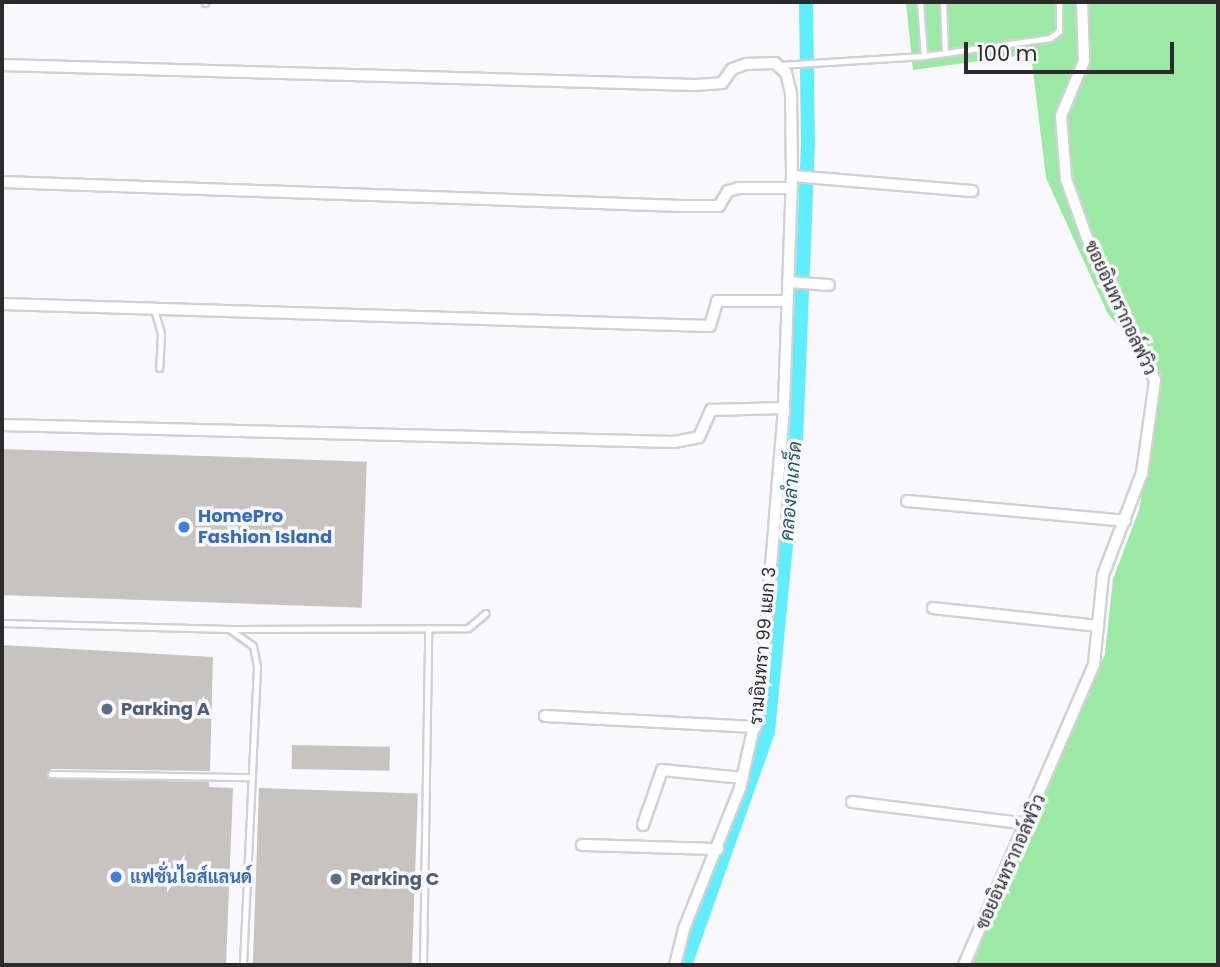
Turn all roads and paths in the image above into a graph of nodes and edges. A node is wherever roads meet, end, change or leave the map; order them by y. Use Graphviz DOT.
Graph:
graph roads {
  1 [pos="920,2"];
  2 [pos="943,2"];
  3 [pos="1059,2"];
  4 [pos="1082,2"];
  5 [pos="945,53"];
  6 [pos="924,56"];
  7 [pos="2,65"];
  8 [pos="783,65"];
  9 [pos="797,176"];
  10 [pos="2,182"];
  11 [pos="792,188"];
  12 [pos="972,191"];
  13 [pos="792,282"];
  14 [pos="829,285"];
  15 [pos="787,300"];
  16 [pos="2,304"];
  17 [pos="154,309"];
  18 [pos="159,368"];
  19 [pos="784,408"];
  20 [pos="2,425"];
  21 [pos="907,501"];
  22 [pos="1125,521"];
  23 [pos="933,608"];
  24 [pos="486,613"];
  25 [pos="2,623"];
  26 [pos="1098,626"];
  27 [pos="428,628"];
  28 [pos="229,629"];
  29 [pos="545,716"];
  30 [pos="756,727"];
  31 [pos="51,774"];
  32 [pos="252,777"];
  33 [pos="743,778"];
  34 [pos="852,802"];
  35 [pos="1028,824"];
  36 [pos="643,825"];
  37 [pos="582,845"];
  38 [pos="718,849"];
  39 [pos="243,965"];
  40 [pos="423,965"];
  41 [pos="675,965"];
  42 [pos="964,965"];
  1 -- 6 [label="lane"];
  2 -- 5 [label="lane"];
  3 -- 5 [label="lane"];
  4 -- 22 [label="street, ซอยอินทรากอล์ฟวิว"];
  5 -- 6 [label="lane"];
  6 -- 8 [label="lane"];
  7 -- 8 [label="street"];
  8 -- 9 [label="street, รามอินทรา 99 แยก 3"];
  9 -- 11 [label="street, รามอินทรา 99 แยก 3"];
  9 -- 12 [label="street"];
  10 -- 11 [label="street"];
  11 -- 13 [label="street, รามอินทรา 99 แยก 3"];
  13 -- 14 [label="street"];
  13 -- 15 [label="street, รามอินทรา 99 แยก 3"];
  15 -- 17 [label="street"];
  15 -- 19 [label="street, รามอินทรา 99 แยก 3"];
  16 -- 17 [label="street"];
  17 -- 18 [label="lane"];
  19 -- 20 [label="street"];
  19 -- 30 [label="street, รามอินทรา 99 แยก 3"];
  21 -- 22 [label="street"];
  22 -- 26 [label="street, ซอยอินทรากอล์ฟวิว"];
  23 -- 26 [label="street"];
  24 -- 27 [label="lane"];
  25 -- 28 [label="lane"];
  26 -- 35 [label="street, ซอยอินทรากอล์ฟวิว"];
  27 -- 28 [label="lane"];
  27 -- 40 [label="lane"];
  28 -- 32 [label="lane"];
  29 -- 30 [label="street"];
  30 -- 33 [label="street, รามอินทรา 99 แยก 3"];
  31 -- 32 [label="lane"];
  32 -- 39 [label="lane"];
  33 -- 36 [label="street"];
  33 -- 38 [label="street, รามอินทรา 99 แยก 3"];
  34 -- 35 [label="street"];
  35 -- 42 [label="street, ซอยอินทรากอล์ฟวิว"];
  37 -- 38 [label="street"];
  38 -- 41 [label="street, รามอินทรา 99 แยก 3"];
}
